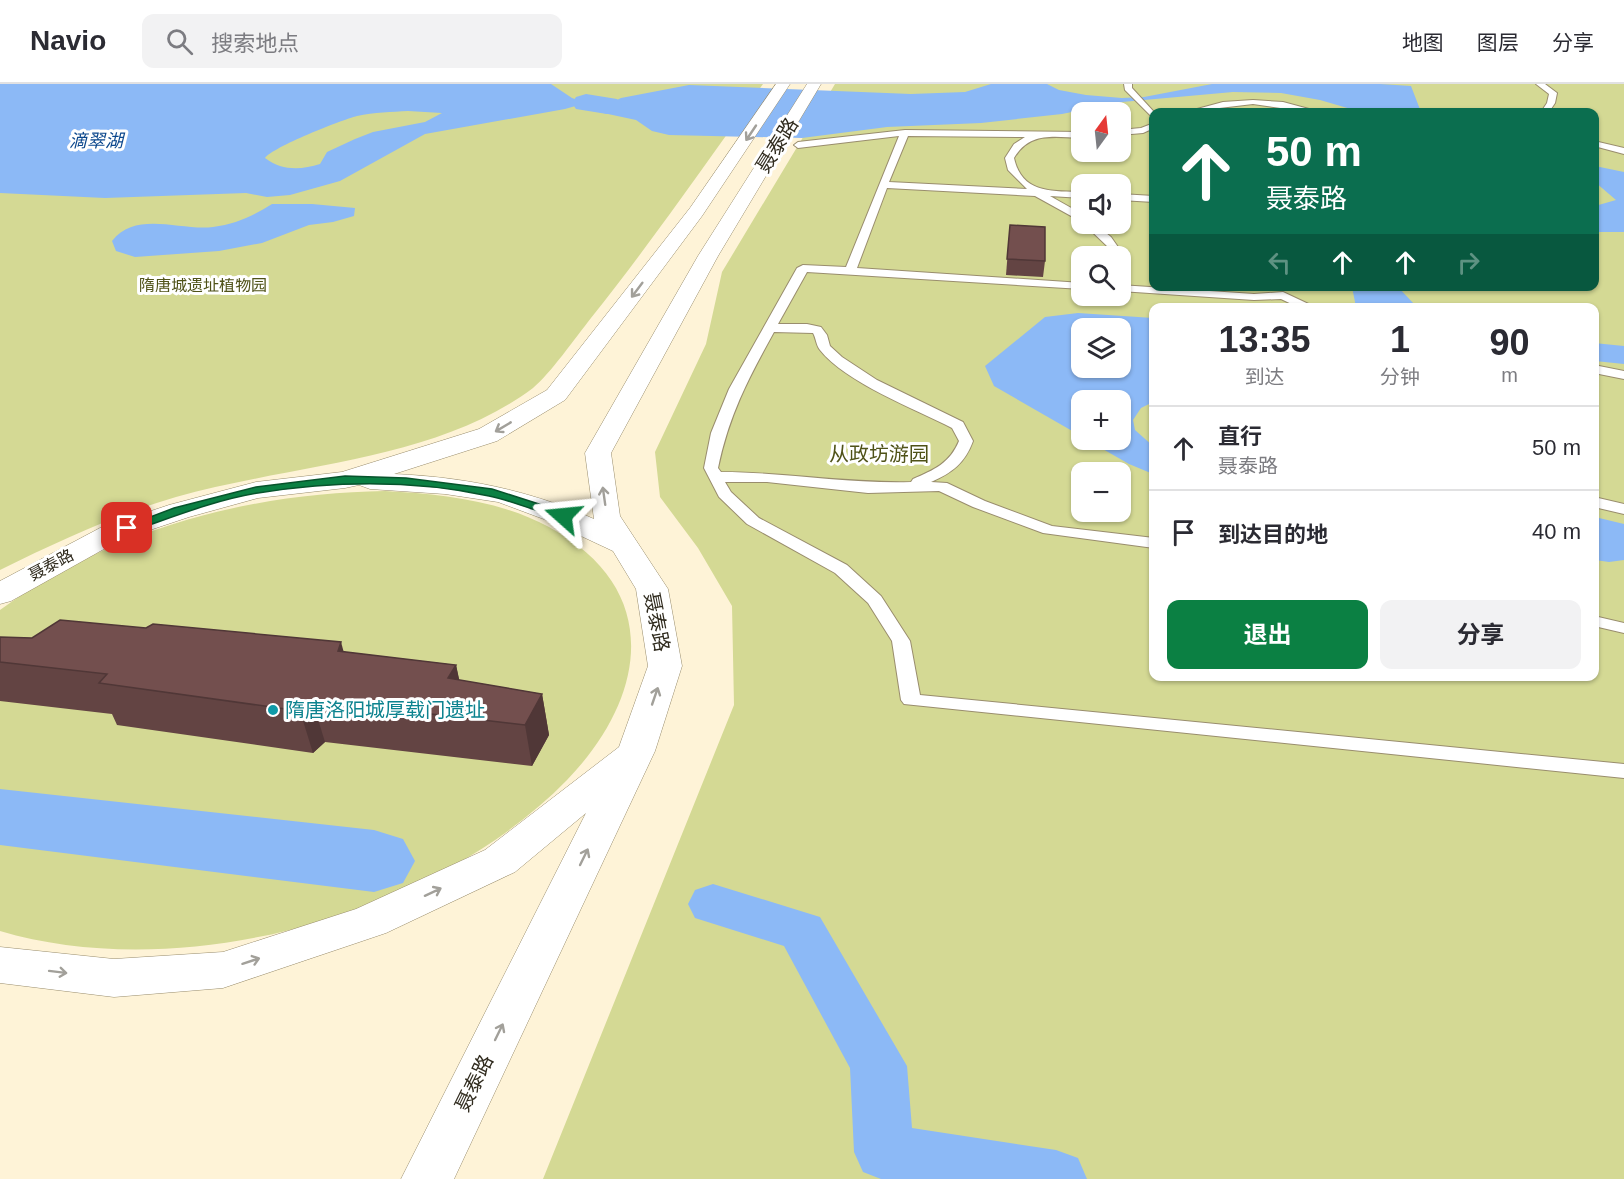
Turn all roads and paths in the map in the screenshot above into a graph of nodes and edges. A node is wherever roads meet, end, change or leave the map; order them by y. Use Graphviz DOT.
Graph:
graph roads {
  1 [pos="783,84"];
  2 [pos="814,84"];
  3 [pos="1128,84"];
  4 [pos="1540,84"];
  5 [pos="1205,108"];
  6 [pos="1299,108"];
  7 [pos="1548,108"];
  8 [pos="1149,111"];
  9 [pos="1149,127"];
  10 [pos="1131,131"];
  11 [pos="905,132"];
  12 [pos="1037,133"];
  13 [pos="1071,135"];
  14 [pos="1599,144"];
  15 [pos="798,145"];
  16 [pos="1624,151"];
  17 [pos="883,185"];
  18 [pos="1038,193"];
  19 [pos="1071,194"];
  20 [pos="1131,198"];
  21 [pos="1149,199"];
  22 [pos="1071,212"];
  23 [pos="1102,234"];
  24 [pos="1112,246"];
  25 [pos="850,271"];
  26 [pos="1071,281"];
  27 [pos="1065,285"];
  28 [pos="1071,285"];
  29 [pos="1131,289"];
  30 [pos="1149,290"];
  31 [pos="1165,291"];
  32 [pos="1281,291"];
  33 [pos="1302,303"];
  34 [pos="769,328"];
  35 [pos="1599,370"];
  36 [pos="1624,375"];
  37 [pos="715,477"];
  38 [pos="345,480"];
  39 [pos="905,487"];
  40 [pos="1599,503"];
  41 [pos="1624,509"];
  42 [pos="1149,542"];
  43 [pos="624,545"];
  44 [pos="0,594"];
  45 [pos="1599,622"];
  46 [pos="1624,628"];
  47 [pos="636,752"];
  48 [pos="1624,771"];
  49 [pos="0,965"];
  50 [pos="427,1179"];
  1 -- 38 [label="main road, 聂泰路, one-way"];
  43 -- 2 [label="main road, 聂泰路, one-way"];
  3 -- 8 [label="lane"];
  4 -- 7 [label="lane"];
  5 -- 6 [label="lane"];
  9 -- 10 [label="lane"];
  11 -- 12 [label="lane"];
  11 -- 15 [label="lane"];
  11 -- 17 [label="lane"];
  12 -- 13 [label="lane"];
  12 -- 18 [label="lane"];
  14 -- 16 [label="lane"];
  17 -- 18 [label="lane"];
  17 -- 25 [label="lane"];
  18 -- 19 [label="lane"];
  18 -- 22 [label="lane"];
  20 -- 21 [label="lane"];
  23 -- 24 [label="lane"];
  25 -- 27 [label="lane"];
  25 -- 34 [label="lane"];
  26 -- 27 [label="lane"];
  27 -- 28 [label="lane"];
  29 -- 30 [label="lane"];
  31 -- 32 [label="lane"];
  32 -- 33 [label="lane"];
  34 -- 37 [label="lane"];
  34 -- 39 [label="lane"];
  35 -- 36 [label="lane"];
  37 -- 39 [label="lane"];
  37 -- 48 [label="lane"];
  38 -- 43 [label="main road"];
  38 -- 44 [label="main road, 聂泰路"];
  39 -- 42 [label="lane"];
  40 -- 41 [label="lane"];
  47 -- 43 [label="main road, 聂泰路, one-way"];
  45 -- 46 [label="lane"];
  49 -- 47 [label="main road, one-way"];
  50 -- 47 [label="main road, 聂泰路, one-way"];
}
